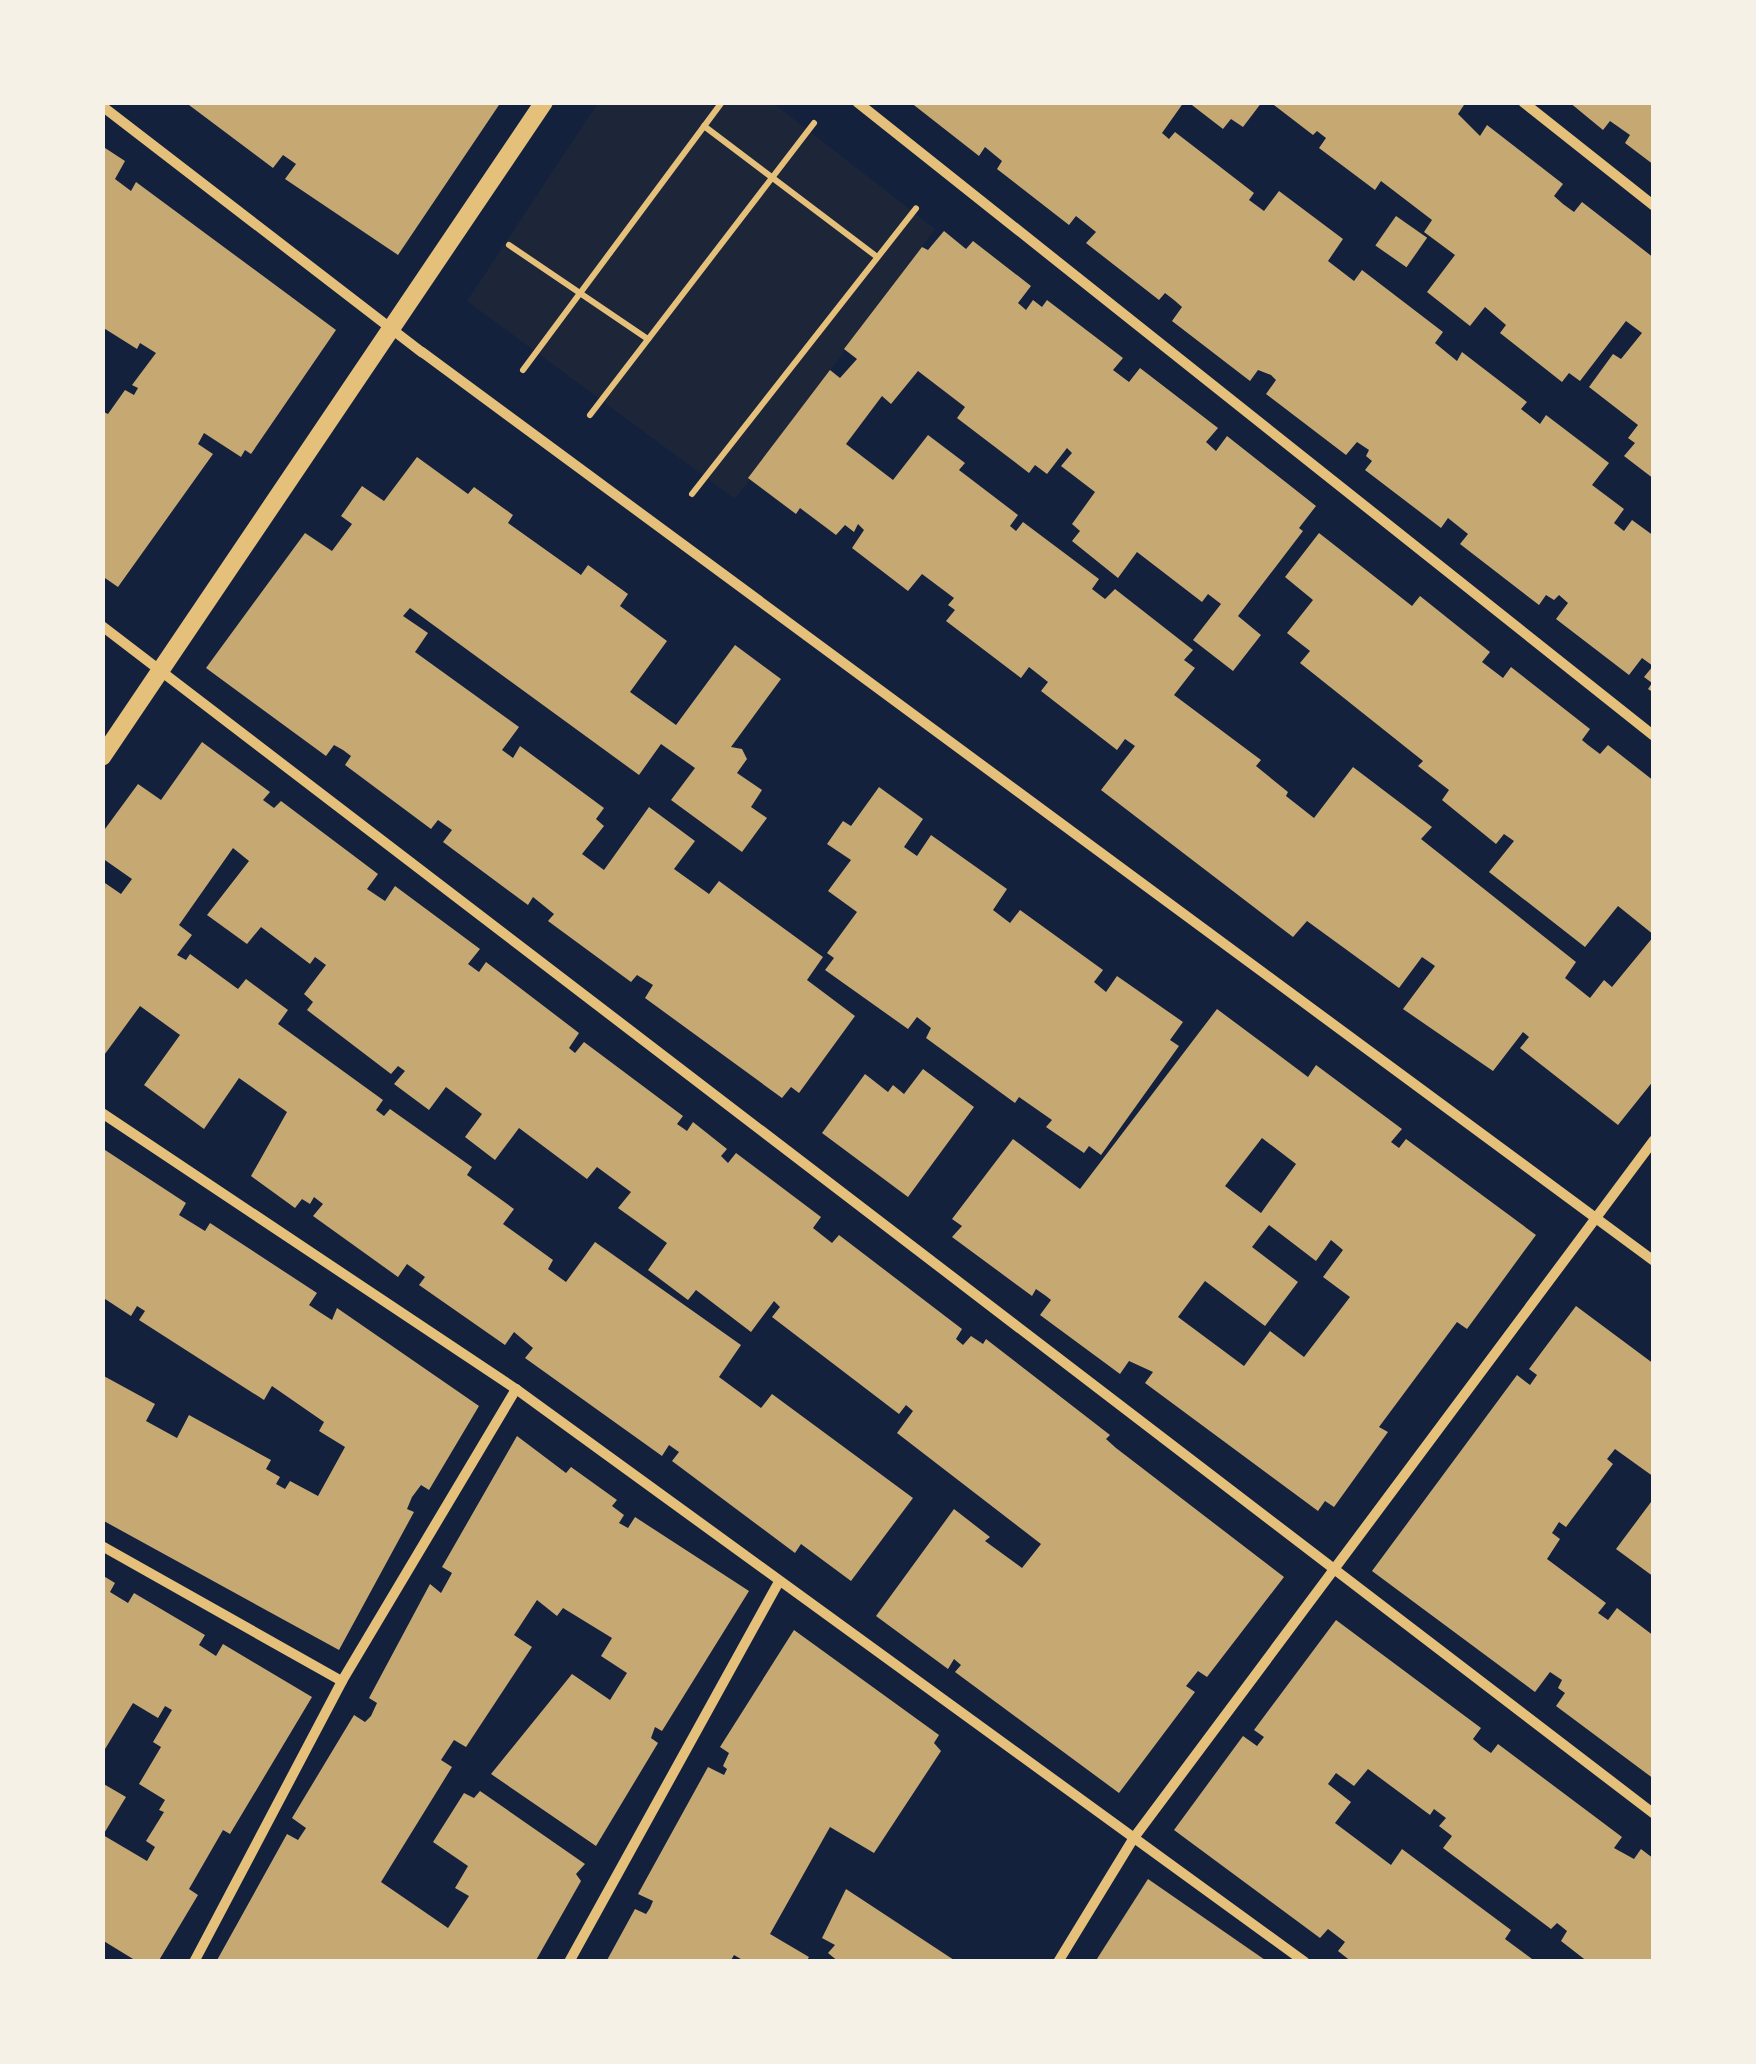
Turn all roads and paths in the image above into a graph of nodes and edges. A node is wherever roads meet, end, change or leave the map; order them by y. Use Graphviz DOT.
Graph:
graph roads {
  1 [pos="544,102"];
  2 [pos="722,102"];
  3 [pos="856,102"];
  4 [pos="1523,102"];
  5 [pos="102,106"];
  6 [pos="818,118"];
  7 [pos="704,126"];
  8 [pos="944,172"];
  9 [pos="773,177"];
  10 [pos="1654,206"];
  11 [pos="466,217"];
  12 [pos="878,257"];
  13 [pos="580,294"];
  14 [pos="392,330"];
  15 [pos="648,339"];
  16 [pos="496,406"];
  17 [pos="560,454"];
  18 [pos="664,530"];
  19 [pos="102,626"];
  20 [pos="161,671"];
  21 [pos="1654,736"];
  22 [pos="102,757"];
  23 [pos="102,1113"];
  24 [pos="1654,1140"];
  25 [pos="1596,1216"];
  26 [pos="1654,1261"];
  27 [pos="516,1388"];
  28 [pos="102,1546"];
  29 [pos="1332,1567"];
  30 [pos="779,1582"];
  31 [pos="342,1681"];
  32 [pos="1654,1814"];
  33 [pos="1133,1839"];
  34 [pos="194,1962"];
  35 [pos="569,1962"];
  36 [pos="1058,1962"];
  37 [pos="1304,1962"];
  1 -- 11 [label="street"];
  2 -- 7 [label="path"];
  3 -- 8 [label="street"];
  4 -- 10 [label="street"];
  5 -- 14 [label="street"];
  6 -- 9 [label="path"];
  7 -- 9 [label="path"];
  7 -- 13 [label="path"];
  8 -- 12 [label="path"];
  8 -- 21 [label="street"];
  9 -- 12 [label="path"];
  9 -- 15 [label="path"];
  11 -- 13 [label="path"];
  11 -- 14 [label="street"];
  12 -- 18 [label="path"];
  13 -- 15 [label="path"];
  13 -- 16 [label="path"];
  14 -- 16 [label="street"];
  14 -- 20 [label="street"];
  15 -- 17 [label="path"];
  16 -- 17 [label="street"];
  17 -- 18 [label="street"];
  18 -- 25 [label="street"];
  19 -- 20 [label="street"];
  20 -- 22 [label="street"];
  20 -- 29 [label="street"];
  23 -- 27 [label="street"];
  24 -- 25 [label="street"];
  25 -- 26 [label="street"];
  25 -- 29 [label="street"];
  27 -- 30 [label="street"];
  27 -- 31 [label="street"];
  28 -- 31 [label="street"];
  29 -- 32 [label="street"];
  29 -- 33 [label="street"];
  30 -- 33 [label="street"];
  30 -- 35 [label="street"];
  31 -- 34 [label="street"];
  33 -- 36 [label="street"];
  33 -- 37 [label="street"];
}
